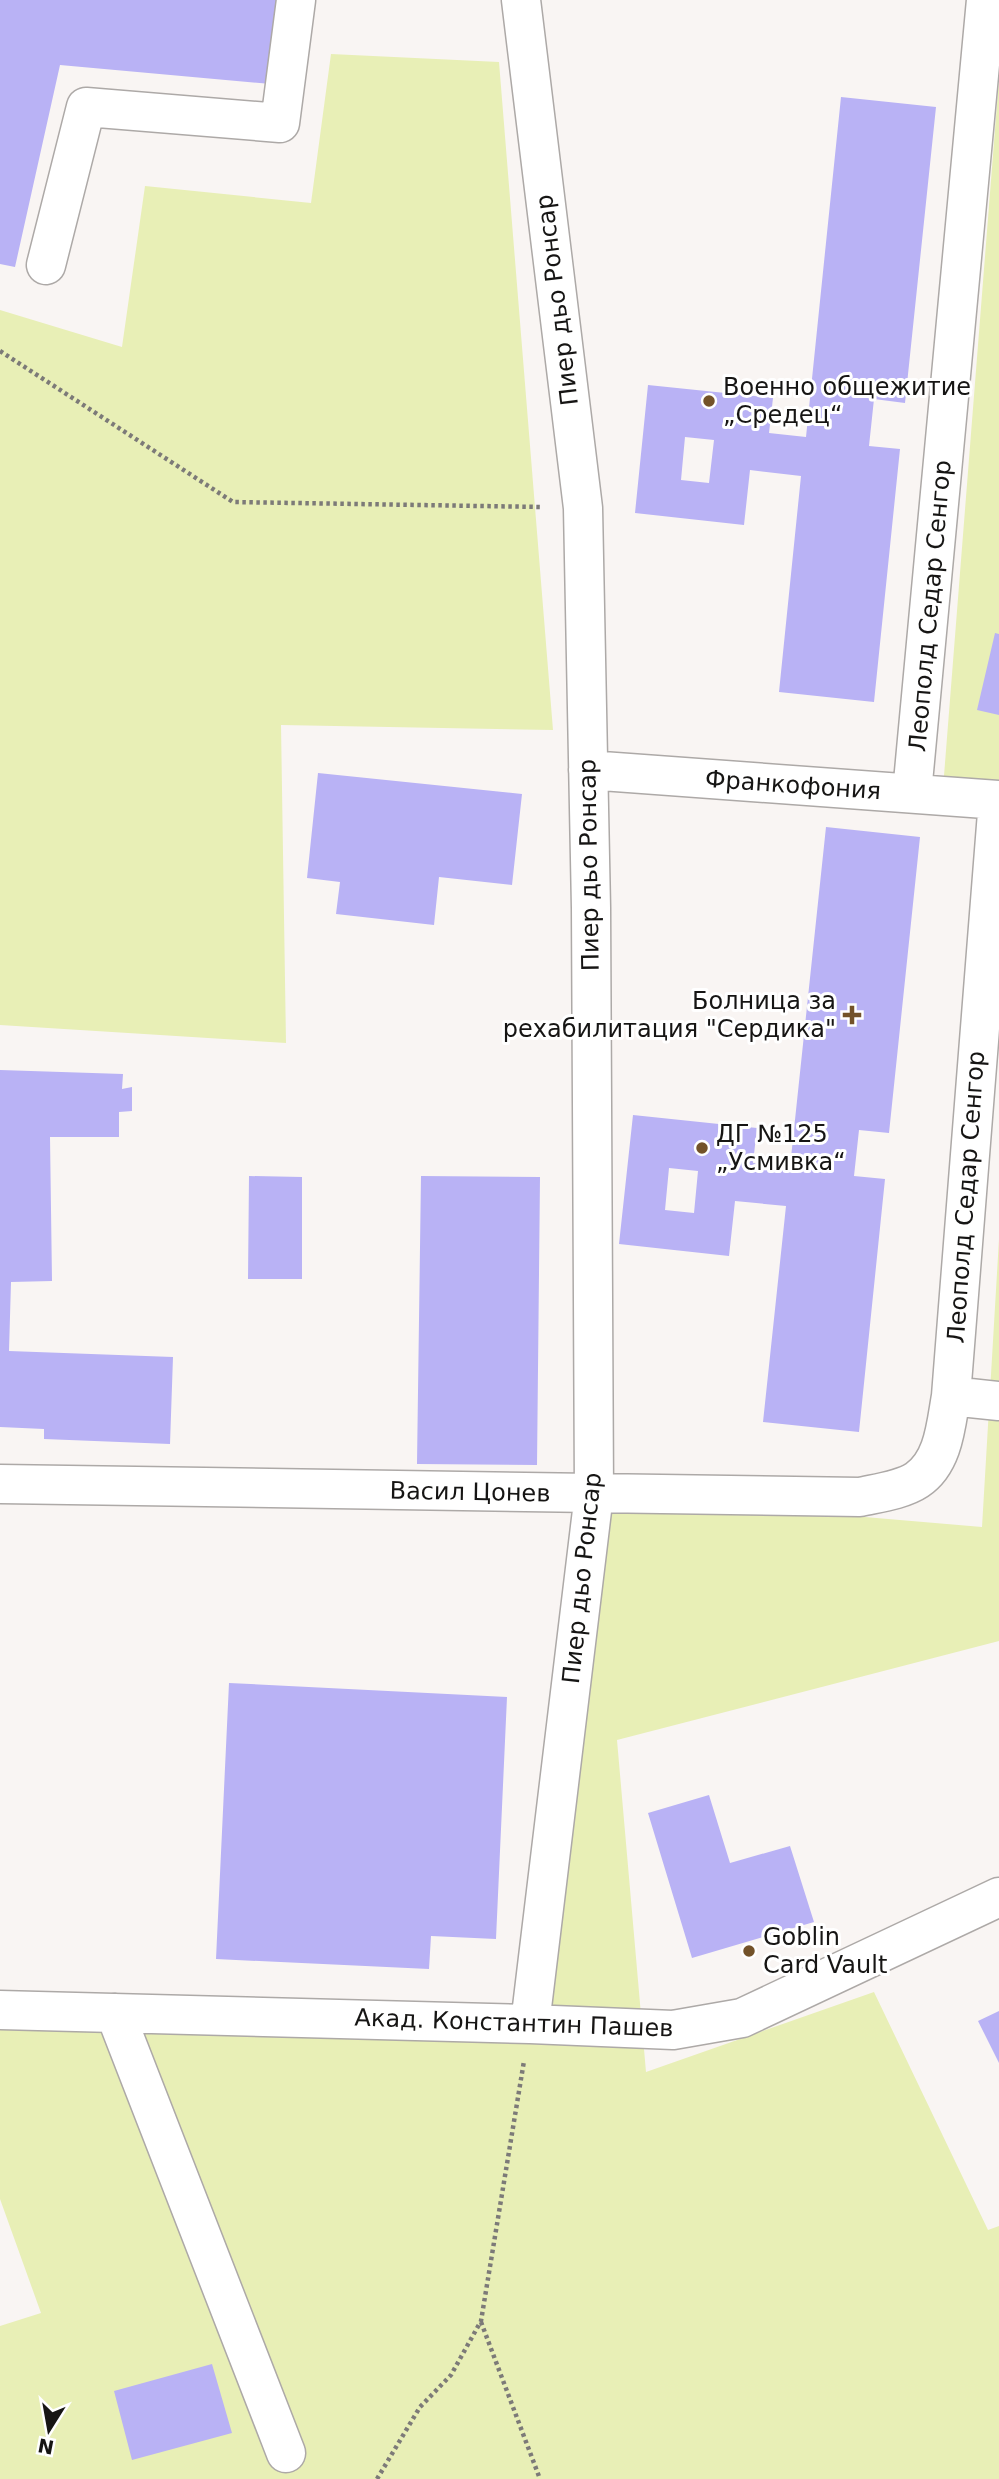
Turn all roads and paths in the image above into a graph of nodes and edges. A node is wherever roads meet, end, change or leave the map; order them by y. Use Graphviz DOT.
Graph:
graph roads {
  1 [pos="296,0"];
  2 [pos="521,0"];
  3 [pos="987,0"];
  4 [pos="999,28"];
  5 [pos="46,265"];
  6 [pos="0,351"];
  7 [pos="583,508"];
  8 [pos="588,770"];
  9 [pos="912,793"];
  10 [pos="998,800"];
  11 [pos="951,1396"];
  12 [pos="999,1401"];
  13 [pos="931,1466"];
  14 [pos="0,1484"];
  15 [pos="594,1494"];
  16 [pos="999,1897"];
  17 [pos="0,2010"];
  18 [pos="115,2013"];
  19 [pos="530,2024"];
  20 [pos="481,2321"];
  21 [pos="286,2453"];
  22 [pos="377,2479"];
  23 [pos="540,2479"];
  1 -- 5 [label="street"];
  2 -- 7 [label="street, Пиер дьо Ронсар"];
  3 -- 4 [label="street"];
  3 -- 9 [label="street, Леополд Седар Сенгор"];
  6 -- 7 [label="path"];
  7 -- 8 [label="street, Пиер дьо Ронсар"];
  8 -- 9 [label="street, Франкофония"];
  8 -- 15 [label="street, Пиер дьо Ронсар"];
  9 -- 10 [label="street, Франкофония"];
  10 -- 11 [label="street, Леополд Седар Сенгор"];
  11 -- 12 [label="street"];
  11 -- 13 [label="street, Леополд Седар Сенгор"];
  13 -- 15 [label="street, Васил Цонев"];
  14 -- 15 [label="street, Васил Цонев"];
  15 -- 19 [label="street, Пиер дьо Ронсар"];
  16 -- 19 [label="street, Акад. Константин Пашев"];
  17 -- 18 [label="street, Акад. Константин Пашев"];
  18 -- 19 [label="street, Акад. Константин Пашев"];
  18 -- 21 [label="street"];
  19 -- 20 [label="path"];
  20 -- 22 [label="path"];
  20 -- 23 [label="path"];
}
